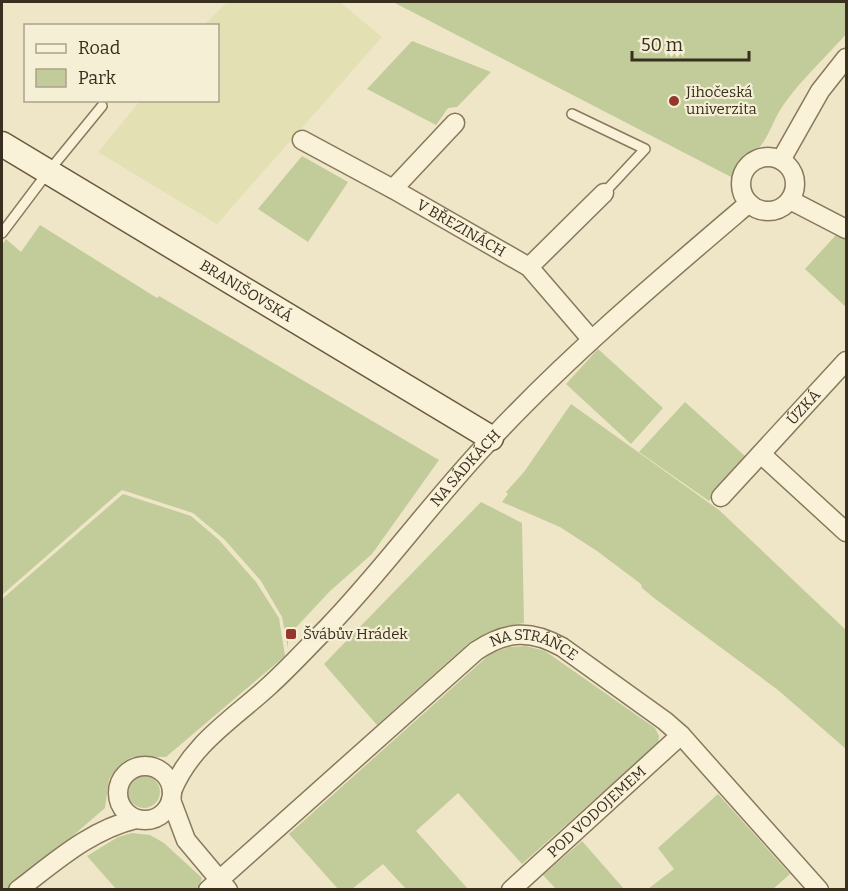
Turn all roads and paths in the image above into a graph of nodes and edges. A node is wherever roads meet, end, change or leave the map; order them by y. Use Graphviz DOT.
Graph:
graph roads {
  1 [pos="846,58"];
  2 [pos="102,106"];
  3 [pos="572,114"];
  4 [pos="455,123"];
  5 [pos="302,140"];
  6 [pos="2,144"];
  7 [pos="781,160"];
  8 [pos="48,172"];
  9 [pos="393,189"];
  10 [pos="604,193"];
  11 [pos="790,200"];
  12 [pos="749,203"];
  13 [pos="846,229"];
  14 [pos="2,233"];
  15 [pos="530,267"];
  16 [pos="591,339"];
  17 [pos="846,361"];
  18 [pos="491,438"];
  19 [pos="761,454"];
  20 [pos="721,497"];
  21 [pos="846,532"];
  22 [pos="681,735"];
  23 [pos="197,748"];
  24 [pos="149,766"];
  25 [pos="117,792"];
  26 [pos="171,796"];
  27 [pos="141,820"];
  28 [pos="92,835"];
  29 [pos="186,840"];
  30 [pos="218,886"];
  31 [pos="811,887"];
  32 [pos="18,890"];
  33 [pos="511,890"];
  1 -- 7 [label="street"];
  2 -- 8 [label="lane"];
  3 -- 10 [label="lane"];
  4 -- 9 [label="street"];
  5 -- 9 [label="street, V BŘEZINÁCH"];
  6 -- 8 [label="street, BRANIŠOVSKÁ"];
  7 -- 11 [label="street"];
  7 -- 12 [label="street"];
  8 -- 14 [label="lane"];
  8 -- 18 [label="street, BRANIŠOVSKÁ"];
  9 -- 15 [label="street, V BŘEZINÁCH"];
  10 -- 15 [label="street"];
  11 -- 12 [label="street"];
  11 -- 13 [label="street"];
  12 -- 16 [label="street, NA SÁDKÁCH"];
  15 -- 16 [label="street, V BŘEZINÁCH"];
  16 -- 18 [label="street, NA SÁDKÁCH"];
  17 -- 19 [label="street, ÚZKÁ"];
  18 -- 23 [label="street, NA SÁDKÁCH"];
  19 -- 20 [label="street, ÚZKÁ"];
  19 -- 21 [label="street"];
  22 -- 30 [label="street, NA STRÁŇCE"];
  22 -- 31 [label="street, NA STRÁŇCE"];
  22 -- 33 [label="street, POD VODOJEMEM"];
  23 -- 24 [label="street, NA SÁDKÁCH"];
  23 -- 26 [label="street, NA SÁDKÁCH"];
  24 -- 25 [label="street"];
  24 -- 26 [label="street"];
  25 -- 27 [label="street"];
  25 -- 28 [label="street"];
  26 -- 27 [label="street"];
  26 -- 29 [label="street"];
  27 -- 28 [label="street"];
  27 -- 29 [label="street"];
  28 -- 32 [label="street"];
  29 -- 30 [label="street"];
}
